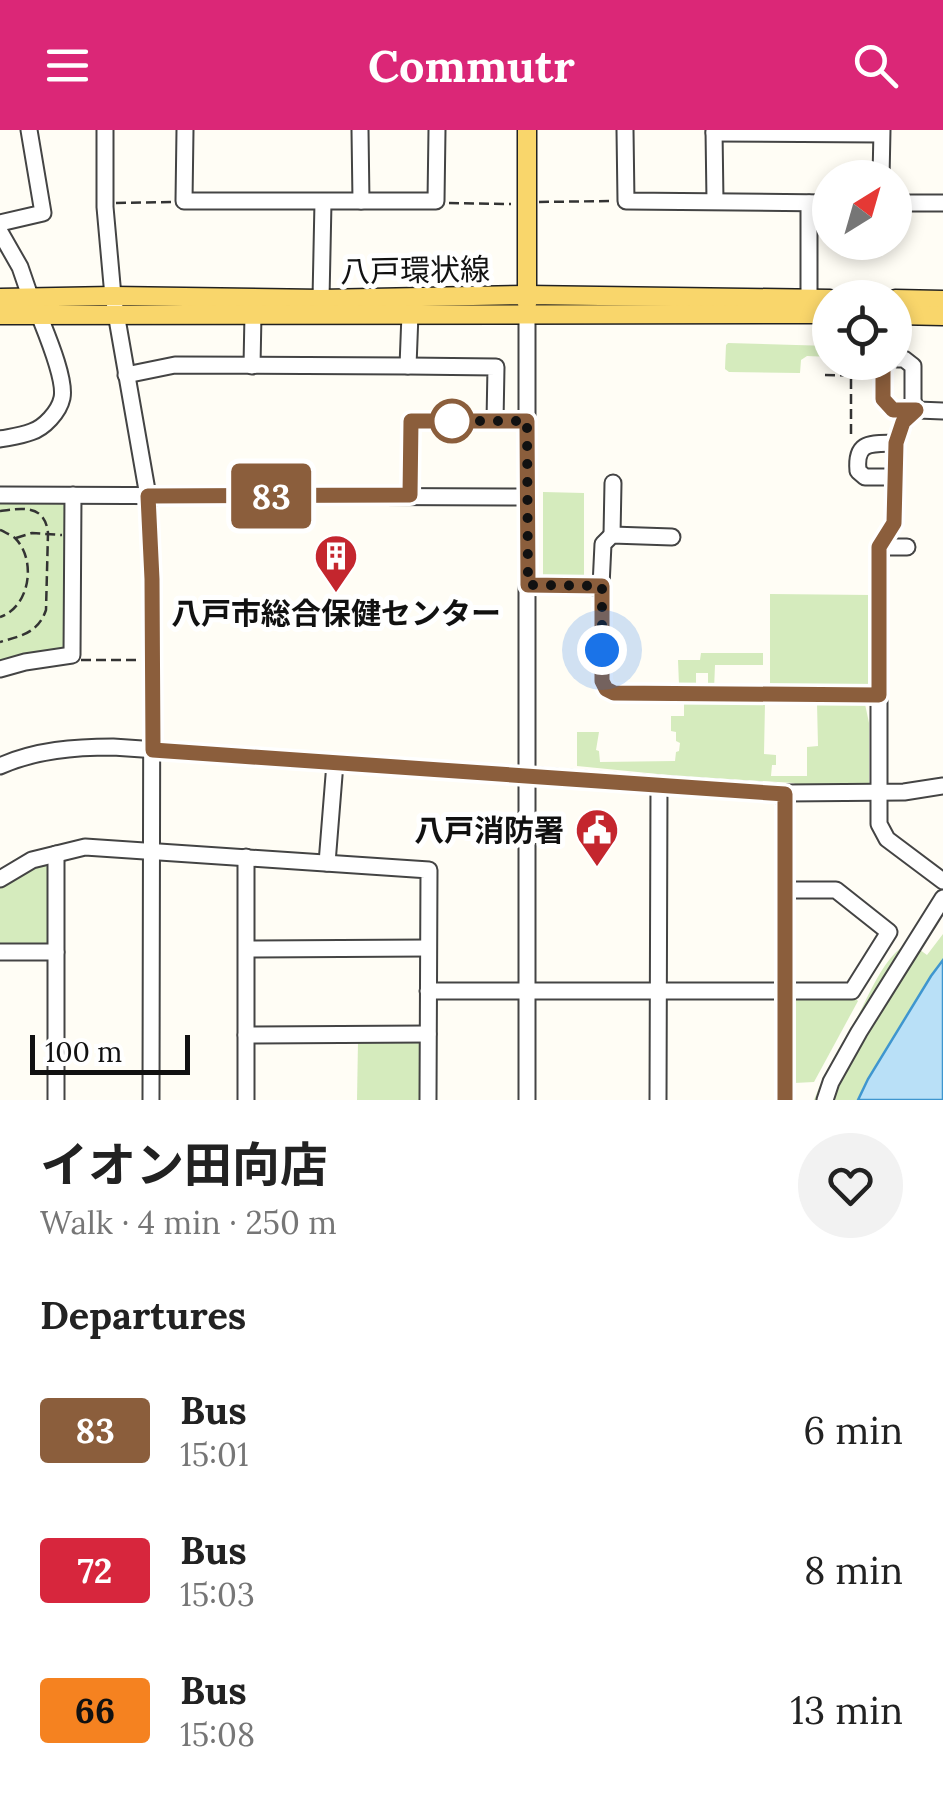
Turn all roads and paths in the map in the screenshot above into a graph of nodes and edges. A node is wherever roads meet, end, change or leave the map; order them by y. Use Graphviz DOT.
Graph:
graph roads {
  1 [pos="29,130"];
  2 [pos="105,130"];
  3 [pos="185,130"];
  4 [pos="360,130"];
  5 [pos="436,130"];
  6 [pos="527,130"];
  7 [pos="625,130"];
  8 [pos="714,132"];
  9 [pos="882,132"];
  10 [pos="881,160"];
  11 [pos="436,200"];
  12 [pos="184,201"];
  13 [pos="361,201"];
  14 [pos="626,201"];
  15 [pos="716,201"];
  16 [pos="322,202"];
  17 [pos="538,202"];
  18 [pos="115,203"];
  19 [pos="809,203"];
  20 [pos="912,203"];
  21 [pos="943,203"];
  22 [pos="517,204"];
  23 [pos="0,222"];
  24 [pos="0,232"];
  25 [pos="0,298"];
  26 [pos="322,298"];
  27 [pos="809,298"];
  28 [pos="812,298"];
  29 [pos="912,299"];
  30 [pos="943,300"];
  31 [pos="114,305"];
  32 [pos="527,305"];
  33 [pos="35,307"];
  34 [pos="812,313"];
  35 [pos="0,314"];
  36 [pos="254,314"];
  37 [pos="410,314"];
  38 [pos="912,315"];
  39 [pos="943,316"];
  40 [pos="912,365"];
  41 [pos="252,366"];
  42 [pos="408,366"];
  43 [pos="126,375"];
  44 [pos="851,380"];
  45 [pos="883,380"];
  46 [pos="916,410"];
  47 [pos="943,410"];
  48 [pos="494,421"];
  49 [pos="527,421"];
  50 [pos="851,434"];
  51 [pos="0,439"];
  52 [pos="896,443"];
  53 [pos="895,477"];
  54 [pos="613,483"];
  55 [pos="0,495"];
  56 [pos="73,495"];
  57 [pos="410,495"];
  58 [pos="148,496"];
  59 [pos="527,496"];
  60 [pos="0,511"];
  61 [pos="0,530"];
  62 [pos="48,533"];
  63 [pos="612,535"];
  64 [pos="73,536"];
  65 [pos="672,537"];
  66 [pos="15,538"];
  67 [pos="879,547"];
  68 [pos="907,547"];
  69 [pos="528,585"];
  70 [pos="602,586"];
  71 [pos="0,617"];
  72 [pos="0,642"];
  73 [pos="72,655"];
  74 [pos="142,660"];
  75 [pos="0,669"];
  76 [pos="879,695"];
  77 [pos="153,750"];
  78 [pos="335,763"];
  79 [pos="0,766"];
  80 [pos="527,776"];
  81 [pos="659,785"];
  82 [pos="943,786"];
  83 [pos="878,793"];
  84 [pos="785,794"];
  85 [pos="152,850"];
  86 [pos="56,854"];
  87 [pos="246,858"];
  88 [pos="327,863"];
  89 [pos="0,878"];
  90 [pos="943,881"];
  91 [pos="785,890"];
  92 [pos="943,898"];
  93 [pos="428,948"];
  94 [pos="247,949"];
  95 [pos="0,952"];
  96 [pos="56,952"];
  97 [pos="428,991"];
  98 [pos="527,992"];
  99 [pos="659,992"];
  100 [pos="785,992"];
  101 [pos="246,1034"];
  102 [pos="428,1034"];
  103 [pos="56,1100"];
  104 [pos="151,1100"];
  105 [pos="246,1100"];
  106 [pos="428,1100"];
  107 [pos="527,1100"];
  108 [pos="658,1100"];
  109 [pos="785,1100"];
  110 [pos="826,1100"];
  1 -- 23 [label="street"];
  2 -- 31 [label="street"];
  3 -- 12 [label="street"];
  4 -- 13 [label="street"];
  5 -- 11 [label="street"];
  6 -- 32 [label="main road"];
  7 -- 14 [label="street"];
  8 -- 9 [label="street"];
  8 -- 15 [label="street"];
  9 -- 10 [label="street"];
  11 -- 13 [label="street"];
  11 -- 22 [label="path"];
  12 -- 16 [label="street"];
  12 -- 18 [label="path"];
  13 -- 16 [label="street"];
  14 -- 15 [label="street"];
  14 -- 17 [label="path"];
  15 -- 19 [label="street"];
  16 -- 26 [label="street"];
  19 -- 27 [label="street"];
  20 -- 21 [label="street"];
  24 -- 33 [label="street"];
  25 -- 33 [label="main road, 八戸環状線"];
  26 -- 31 [label="main road, 八戸環状線"];
  26 -- 32 [label="main road, 八戸環状線"];
  27 -- 28 [label="main road, 八戸環状線"];
  27 -- 32 [label="main road, 八戸環状線"];
  29 -- 30 [label="main road"];
  31 -- 33 [label="main road, 八戸環状線"];
  31 -- 36 [label="main road, 八戸環状線"];
  31 -- 43 [label="street"];
  32 -- 34 [label="main road, 八戸環状線"];
  32 -- 37 [label="main road, 八戸環状線"];
  32 -- 49 [label="street"];
  33 -- 35 [label="main road, 八戸環状線"];
  33 -- 51 [label="street"];
  36 -- 37 [label="main road, 八戸環状線"];
  36 -- 41 [label="street"];
  37 -- 42 [label="street"];
  38 -- 39 [label="main road"];
  40 -- 46 [label="street"];
  41 -- 42 [label="street"];
  41 -- 43 [label="street"];
  42 -- 48 [label="street"];
  43 -- 58 [label="street"];
  44 -- 50 [label="path"];
  45 -- 46 [label="street"];
  46 -- 47 [label="street"];
  46 -- 52 [label="street"];
  48 -- 49 [label="street"];
  48 -- 57 [label="street"];
  49 -- 59 [label="street"];
  52 -- 53 [label="street"];
  52 -- 53 [label="street"];
  53 -- 67 [label="street"];
  54 -- 63 [label="street"];
  55 -- 56 [label="street"];
  56 -- 58 [label="street"];
  56 -- 64 [label="street"];
  57 -- 58 [label="street"];
  57 -- 59 [label="street"];
  58 -- 77 [label="street"];
  59 -- 69 [label="street"];
  60 -- 62 [label="path"];
  61 -- 66 [label="path"];
  62 -- 64 [label="path"];
  62 -- 66 [label="path"];
  62 -- 72 [label="path"];
  63 -- 65 [label="street"];
  63 -- 70 [label="street"];
  64 -- 73 [label="street"];
  66 -- 71 [label="path"];
  67 -- 68 [label="street"];
  67 -- 76 [label="street"];
  69 -- 70 [label="street"];
  69 -- 80 [label="street"];
  70 -- 76 [label="street"];
  73 -- 74 [label="path"];
  73 -- 75 [label="street"];
  76 -- 83 [label="street"];
  77 -- 78 [label="street"];
  77 -- 79 [label="street"];
  77 -- 85 [label="street"];
  78 -- 80 [label="street"];
  78 -- 88 [label="street"];
  80 -- 81 [label="street"];
  80 -- 98 [label="street"];
  81 -- 84 [label="street"];
  81 -- 99 [label="street"];
  82 -- 83 [label="street"];
  83 -- 84 [label="street"];
  83 -- 90 [label="street"];
  84 -- 91 [label="street"];
  85 -- 86 [label="street"];
  85 -- 87 [label="street"];
  85 -- 104 [label="street"];
  86 -- 89 [label="street"];
  86 -- 96 [label="street"];
  87 -- 88 [label="street"];
  87 -- 94 [label="street"];
  88 -- 93 [label="street"];
  91 -- 100 [label="street"];
  91 -- 100 [label="street"];
  92 -- 110 [label="street"];
  93 -- 94 [label="street"];
  93 -- 97 [label="street"];
  94 -- 101 [label="street"];
  95 -- 96 [label="street"];
  96 -- 103 [label="street"];
  97 -- 98 [label="street"];
  97 -- 102 [label="street"];
  98 -- 99 [label="street"];
  98 -- 107 [label="street"];
  99 -- 100 [label="street"];
  99 -- 108 [label="street"];
  100 -- 109 [label="street"];
  101 -- 102 [label="street"];
  101 -- 105 [label="street"];
  102 -- 106 [label="street"];
}
